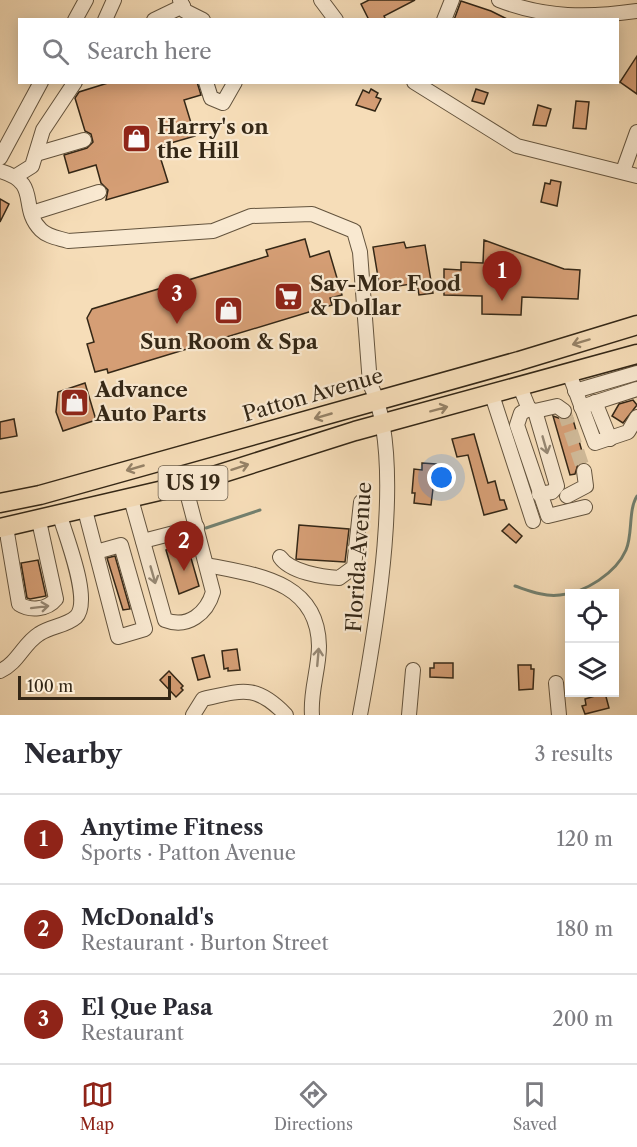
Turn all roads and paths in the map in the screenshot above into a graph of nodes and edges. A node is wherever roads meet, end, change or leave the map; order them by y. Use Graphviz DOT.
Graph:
graph roads {
  1 [pos="86,0"];
  2 [pos="114,0"];
  3 [pos="321,0"];
  4 [pos="452,0"];
  5 [pos="502,1"];
  6 [pos="181,3"];
  7 [pos="619,7"];
  8 [pos="637,11"];
  9 [pos="76,18"];
  10 [pos="106,18"];
  11 [pos="157,18"];
  12 [pos="199,18"];
  13 [pos="334,18"];
  14 [pos="445,18"];
  15 [pos="40,84"];
  16 [pos="74,84"];
  17 [pos="207,84"];
  18 [pos="234,84"];
  19 [pos="417,84"];
  20 [pos="637,132"];
  21 [pos="84,140"];
  22 [pos="36,154"];
  23 [pos="0,158"];
  24 [pos="0,171"];
  25 [pos="623,171"];
  26 [pos="16,176"];
  27 [pos="637,176"];
  28 [pos="99,192"];
  29 [pos="32,213"];
  30 [pos="637,325"];
  31 [pos="637,354"];
  32 [pos="626,370"];
  33 [pos="569,372"];
  34 [pos="520,387"];
  35 [pos="637,389"];
  36 [pos="575,391"];
  37 [pos="492,395"];
  38 [pos="379,401"];
  39 [pos="595,402"];
  40 [pos="581,407"];
  41 [pos="532,410"];
  42 [pos="564,411"];
  43 [pos="637,417"];
  44 [pos="382,424"];
  45 [pos="610,439"];
  46 [pos="584,471"];
  47 [pos="555,480"];
  48 [pos="185,485"];
  49 [pos="584,488"];
  50 [pos="131,498"];
  51 [pos="540,499"];
  52 [pos="361,502"];
  53 [pos="0,503"];
  54 [pos="585,507"];
  55 [pos="85,510"];
  56 [pos="60,516"];
  57 [pos="39,520"];
  58 [pos="533,521"];
  59 [pos="197,527"];
  60 [pos="3,528"];
  61 [pos="143,541"];
  62 [pos="96,552"];
  63 [pos="279,556"];
  64 [pos="207,565"];
  65 [pos="413,670"];
  66 [pos="0,671"];
  67 [pos="556,683"];
  68 [pos="193,715"];
  69 [pos="286,715"];
  70 [pos="312,715"];
  71 [pos="360,715"];
  72 [pos="409,715"];
  73 [pos="559,715"];
  1 -- 9 [label="street"];
  2 -- 10 [label="street"];
  3 -- 13 [label="street"];
  4 -- 14 [label="street"];
  5 -- 7 [label="street"];
  6 -- 11 [label="street"];
  6 -- 12 [label="street"];
  7 -- 8 [label="street"];
  15 -- 23 [label="street"];
  16 -- 22 [label="street"];
  17 -- 18 [label="street"];
  19 -- 25 [label="street"];
  20 -- 25 [label="street"];
  21 -- 22 [label="street"];
  22 -- 26 [label="street"];
  24 -- 26 [label="street"];
  25 -- 27 [label="street"];
  26 -- 29 [label="street"];
  28 -- 29 [label="street"];
  29 -- 38 [label="street, Florida Avenue"];
  30 -- 38 [label="main road, Patton Avenue / US 19, one-way"];
  31 -- 32 [label="main road, US 19"];
  32 -- 33 [label="main road, US 19"];
  32 -- 36 [label="street"];
  33 -- 34 [label="main road, US 19"];
  33 -- 36 [label="street"];
  34 -- 37 [label="main road, US 19"];
  34 -- 41 [label="street"];
  35 -- 39 [label="street"];
  36 -- 40 [label="street"];
  44 -- 37 [label="main road, US 19, one-way"];
  37 -- 58 [label="street"];
  38 -- 44 [label="street, Florida Avenue"];
  38 -- 53 [label="main road, Patton Avenue / US 19, one-way"];
  39 -- 40 [label="street"];
  39 -- 45 [label="street"];
  40 -- 45 [label="street"];
  41 -- 42 [label="street"];
  41 -- 47 [label="street, one-way"];
  41 -- 51 [label="street"];
  43 -- 45 [label="street"];
  48 -- 44 [label="main road, US 19, one-way"];
  44 -- 71 [label="street, Florida Avenue"];
  46 -- 49 [label="street"];
  47 -- 49 [label="street"];
  47 -- 51 [label="street"];
  48 -- 50 [label="main road, US 19"];
  48 -- 59 [label="street"];
  49 -- 51 [label="street"];
  50 -- 55 [label="main road, US 19"];
  50 -- 61 [label="street"];
  51 -- 54 [label="street"];
  52 -- 63 [label="street"];
  55 -- 56 [label="main road, US 19"];
  55 -- 62 [label="street"];
  56 -- 57 [label="main road, US 19"];
  56 -- 66 [label="street"];
  57 -- 60 [label="main road, US 19"];
  60 -- 57 [label="street, one-way"];
  59 -- 61 [label="street"];
  59 -- 64 [label="street"];
  61 -- 64 [label="street, one-way"];
  62 -- 62 [label="street"];
  70 -- 64 [label="street, one-way"];
  65 -- 72 [label="street"];
  67 -- 73 [label="street"];
  68 -- 69 [label="street"];
}
